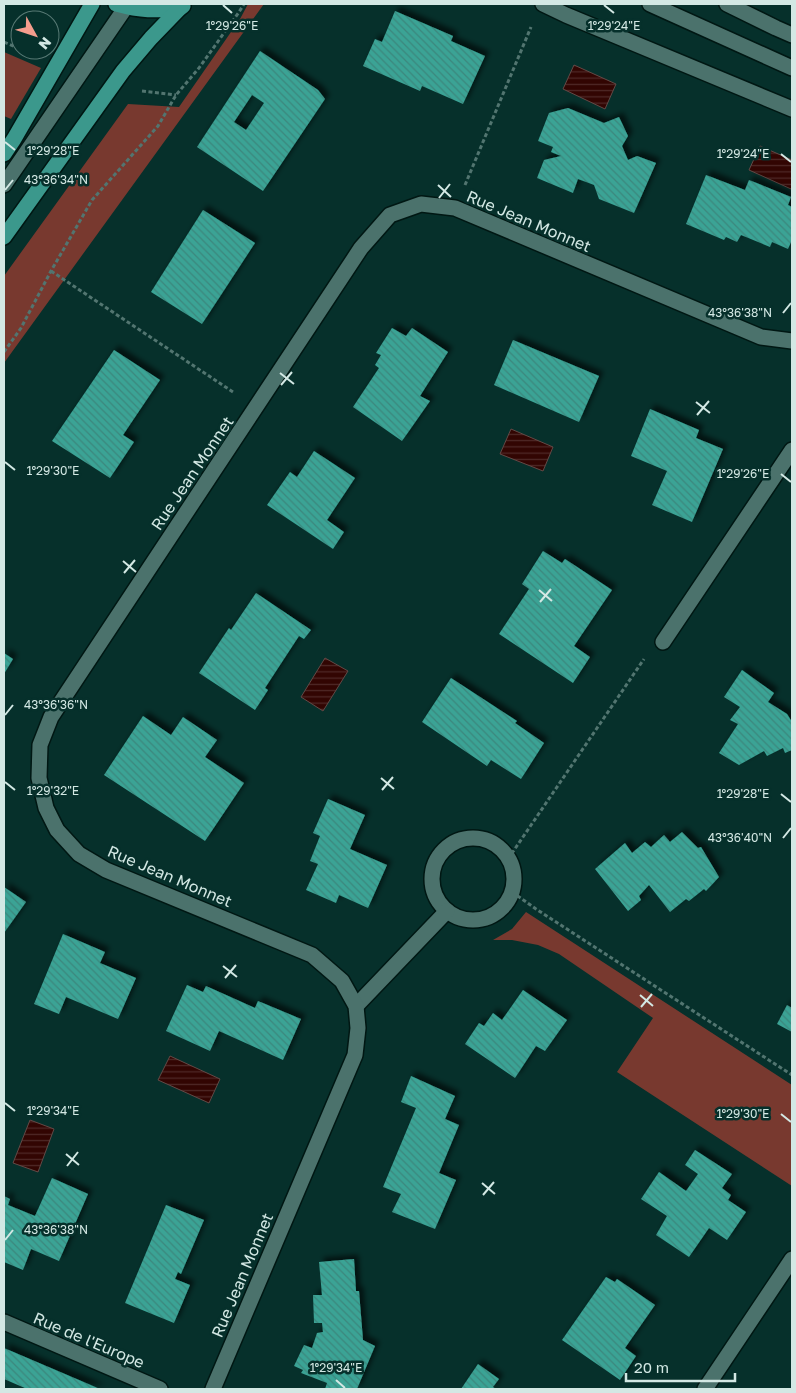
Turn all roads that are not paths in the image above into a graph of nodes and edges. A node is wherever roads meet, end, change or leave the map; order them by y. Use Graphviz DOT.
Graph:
graph roads {
  1 [pos="92,4"];
  2 [pos="543,4"];
  3 [pos="650,4"];
  4 [pos="728,4"];
  5 [pos="123,5"];
  6 [pos="183,6"];
  7 [pos="792,35"];
  8 [pos="792,68"];
  9 [pos="792,109"];
  10 [pos="4,154"];
  11 [pos="4,185"];
  12 [pos="4,238"];
  13 [pos="792,341"];
  14 [pos="792,450"];
  15 [pos="663,642"];
  16 [pos="447,911"];
  17 [pos="356,1006"];
  18 [pos="792,1259"];
  19 [pos="4,1322"];
  20 [pos="160,1389"];
  21 [pos="213,1389"];
  22 [pos="706,1389"];
  1 -- 10 [label="main road"];
  2 -- 9 [label="street"];
  3 -- 8 [label="street"];
  4 -- 7 [label="street"];
  5 -- 6 [label="main road"];
  5 -- 11 [label="street"];
  6 -- 12 [label="main road"];
  13 -- 17 [label="street, Rue Jean Monnet"];
  14 -- 15 [label="street"];
  16 -- 16 [label="street"];
  16 -- 17 [label="street"];
  17 -- 21 [label="street, Rue Jean Monnet"];
  18 -- 22 [label="street"];
  19 -- 20 [label="street, Rue de l'Europe"];
}
